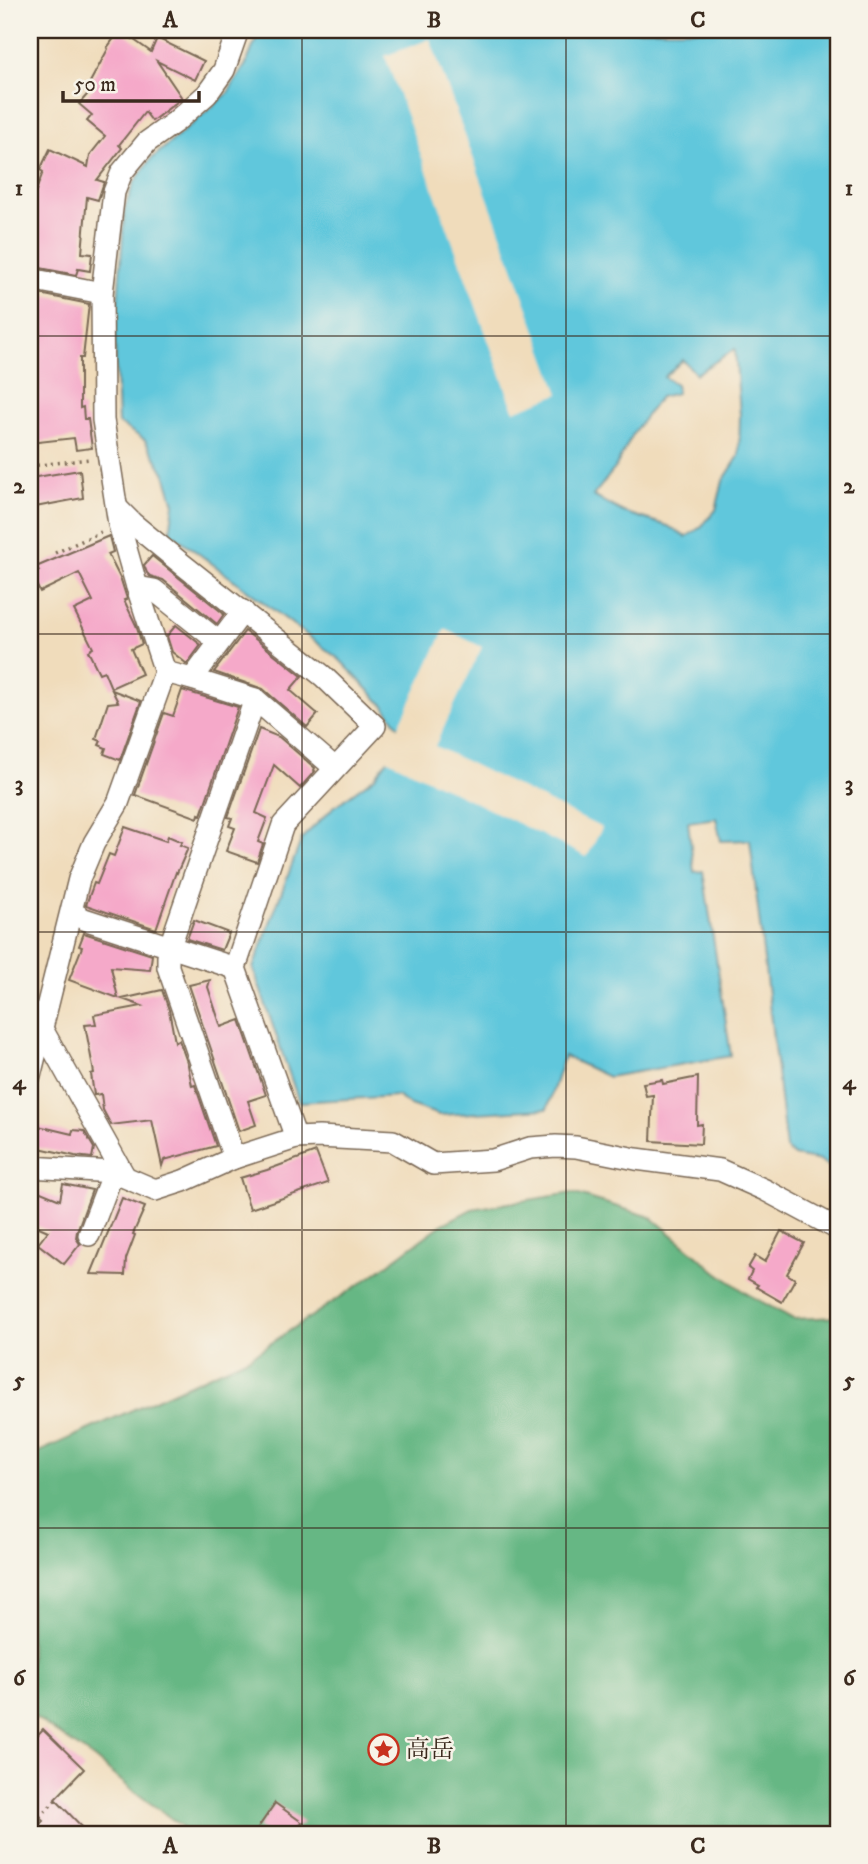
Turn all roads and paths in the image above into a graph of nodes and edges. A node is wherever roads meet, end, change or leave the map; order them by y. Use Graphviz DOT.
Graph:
graph roads {
  1 [pos="238,30"];
  2 [pos="30,279"];
  3 [pos="102,293"];
  4 [pos="108,457"];
  5 [pos="30,466"];
  6 [pos="118,516"];
  7 [pos="55,553"];
  8 [pos="137,587"];
  9 [pos="243,611"];
  10 [pos="219,642"];
  11 [pos="166,672"];
  12 [pos="192,679"];
  13 [pos="255,699"];
  14 [pos="335,768"];
  15 [pos="72,912"];
  16 [pos="170,946"];
  17 [pos="235,968"];
  18 [pos="42,1029"];
  19 [pos="30,1076"];
  20 [pos="296,1138"];
  21 [pos="234,1158"];
  22 [pos="30,1167"];
  23 [pos="119,1175"];
  24 [pos="838,1229"];
  25 [pos="89,1235"];
  26 [pos="57,1799"];
  27 [pos="30,1827"];
  1 -- 3 [label="street"];
  2 -- 3 [label="street"];
  3 -- 4 [label="street"];
  4 -- 5 [label="path"];
  4 -- 6 [label="street"];
  6 -- 7 [label="path"];
  6 -- 8 [label="street"];
  6 -- 9 [label="street"];
  8 -- 10 [label="street"];
  8 -- 11 [label="street"];
  9 -- 10 [label="street"];
  9 -- 14 [label="street"];
  10 -- 12 [label="street"];
  11 -- 12 [label="street"];
  11 -- 15 [label="street"];
  12 -- 13 [label="street"];
  13 -- 14 [label="street"];
  13 -- 16 [label="street"];
  14 -- 17 [label="street"];
  15 -- 16 [label="street"];
  15 -- 18 [label="street"];
  16 -- 17 [label="street"];
  16 -- 21 [label="street"];
  17 -- 20 [label="street"];
  18 -- 19 [label="street"];
  18 -- 23 [label="street"];
  20 -- 21 [label="street"];
  20 -- 24 [label="street"];
  21 -- 23 [label="street"];
  22 -- 23 [label="street"];
  23 -- 25 [label="street"];
  26 -- 27 [label="path"];
}
